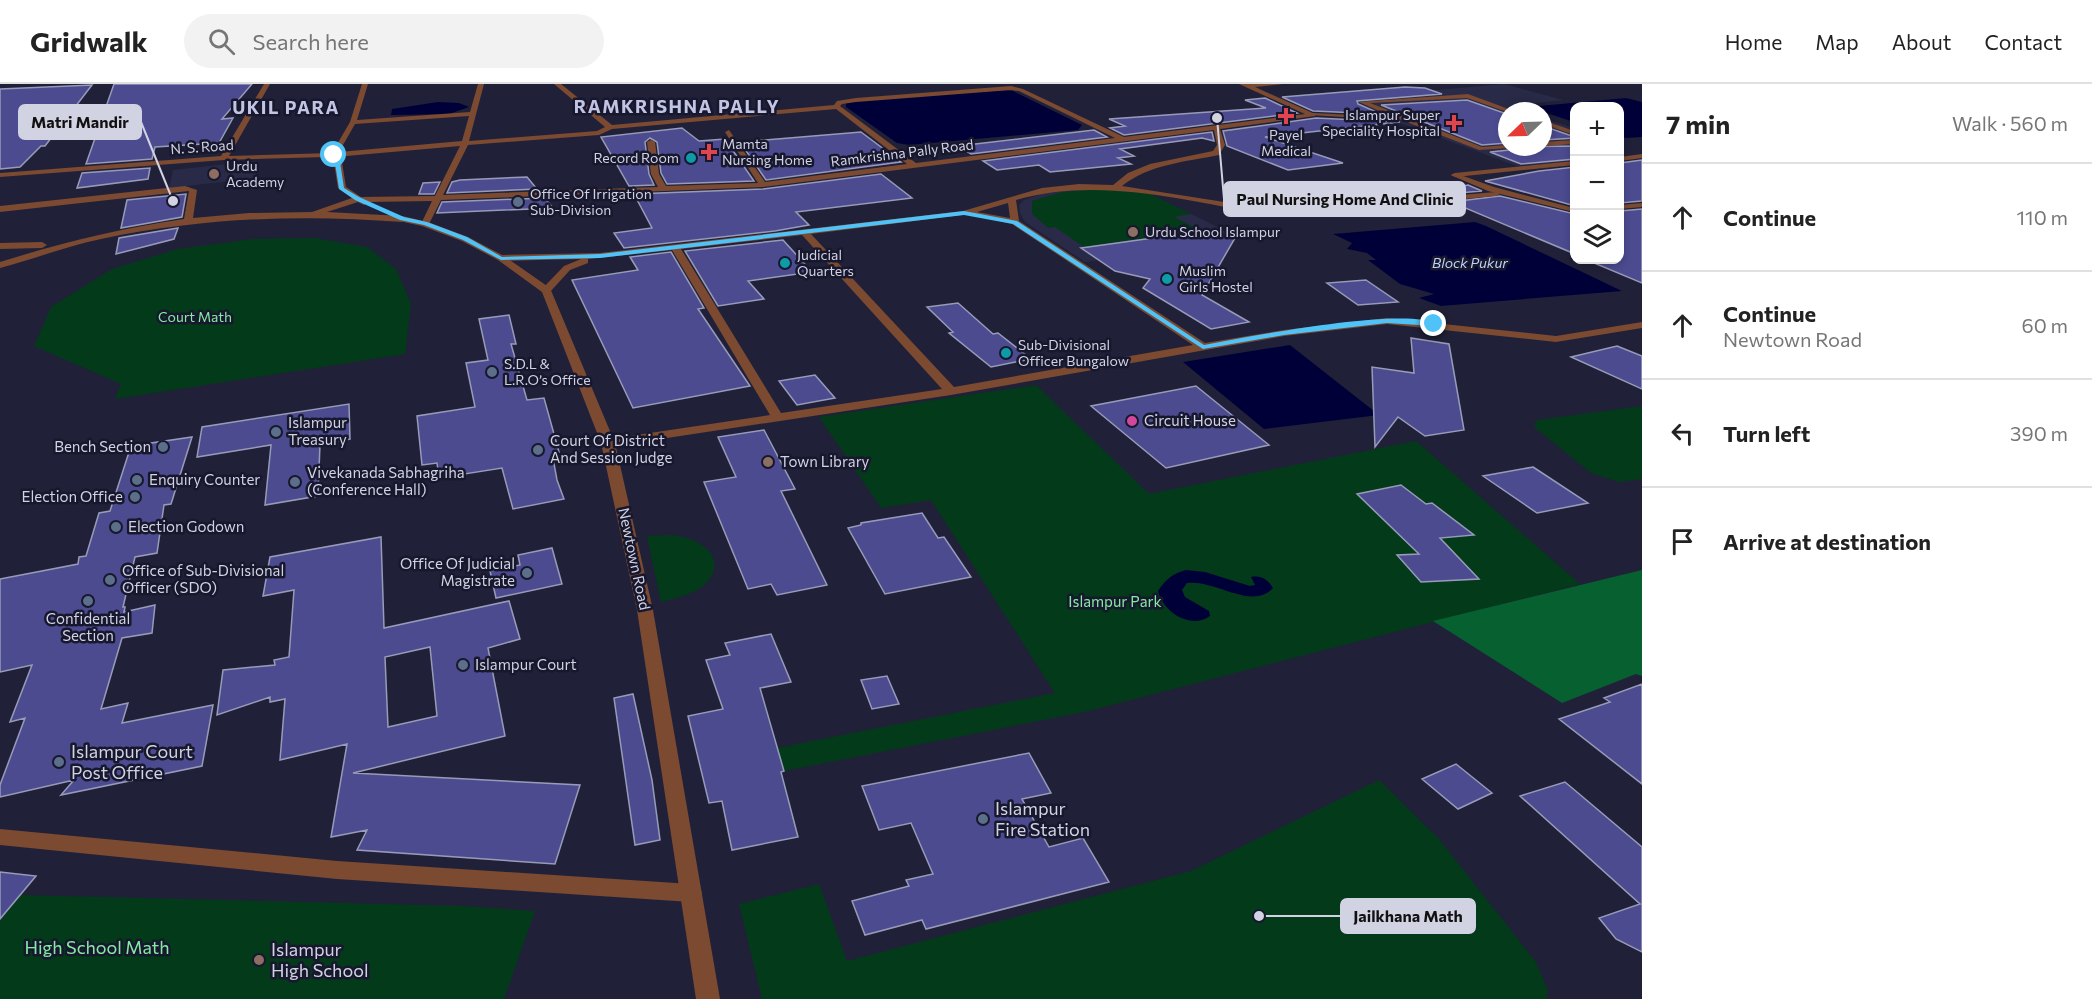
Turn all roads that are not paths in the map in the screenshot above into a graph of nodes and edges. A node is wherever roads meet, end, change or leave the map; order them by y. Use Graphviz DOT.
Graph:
graph roads {
  1 [pos="267,84"];
  2 [pos="365,84"];
  3 [pos="481,84"];
  4 [pos="557,84"];
  5 [pos="1280,84"];
  6 [pos="1244,85"];
  7 [pos="1498,106"];
  8 [pos="837,107"];
  9 [pos="474,114"];
  10 [pos="1313,115"];
  11 [pos="1399,118"];
  12 [pos="353,122"];
  13 [pos="1552,125"];
  14 [pos="610,127"];
  15 [pos="1217,129"];
  16 [pos="1570,131"];
  17 [pos="729,132"];
  18 [pos="1123,140"];
  19 [pos="651,142"];
  20 [pos="1570,142"];
  21 [pos="465,143"];
  22 [pos="1552,143"];
  23 [pos="1498,148"];
  24 [pos="330,155"];
  25 [pos="1642,156"];
  26 [pos="224,158"];
  27 [pos="1624,158"];
  28 [pos="1570,164"];
  29 [pos="913,165"];
  30 [pos="0,175"];
  31 [pos="1455,175"];
  32 [pos="763,185"];
  33 [pos="1115,187"];
  34 [pos="663,189"];
  35 [pos="1496,194"];
  36 [pos="436,197"];
  37 [pos="357,199"];
  38 [pos="1012,200"];
  39 [pos="1642,205"];
  40 [pos="1624,207"];
  41 [pos="0,208"];
  42 [pos="1570,209"];
  43 [pos="315,213"];
  44 [pos="964,213"];
  45 [pos="402,219"];
  46 [pos="188,221"];
  47 [pos="1015,222"];
  48 [pos="425,224"];
  49 [pos="805,233"];
  50 [pos="65,245"];
  51 [pos="0,246"];
  52 [pos="675,247"];
  53 [pos="600,256"];
  54 [pos="501,258"];
  55 [pos="0,265"];
  56 [pos="546,290"];
  57 [pos="1642,325"];
  58 [pos="1203,347"];
  59 [pos="951,391"];
  60 [pos="778,417"];
  61 [pos="608,442"];
  62 [pos="0,837"];
  63 [pos="691,893"];
  64 [pos="708,999"];
  1 -- 26 [label="street"];
  2 -- 12 [label="street"];
  3 -- 9 [label="street"];
  4 -- 14 [label="street"];
  5 -- 6 [label="street"];
  6 -- 10 [label="street"];
  7 -- 11 [label="lane"];
  8 -- 14 [label="street, N. S. Road"];
  8 -- 18 [label="street, N. S. Road"];
  8 -- 29 [label="street"];
  9 -- 12 [label="street"];
  9 -- 21 [label="street"];
  10 -- 11 [label="lane"];
  10 -- 15 [label="street, Ramkrishna Pally Road"];
  11 -- 23 [label="lane"];
  12 -- 24 [label="street"];
  13 -- 16 [label="lane"];
  14 -- 21 [label="street, N. S. Road"];
  15 -- 18 [label="street, Ramkrishna Pally Road"];
  15 -- 33 [label="street"];
  17 -- 32 [label="street"];
  18 -- 29 [label="street, Ramkrishna Pally Road"];
  19 -- 34 [label="street"];
  20 -- 22 [label="lane"];
  21 -- 24 [label="street, N. S. Road"];
  21 -- 36 [label="street"];
  24 -- 26 [label="street, N. S. Road"];
  24 -- 37 [label="street"];
  25 -- 27 [label="street"];
  26 -- 30 [label="street, N. S. Road"];
  28 -- 31 [label="street"];
  29 -- 32 [label="street, Ramkrishna Pally Road"];
  31 -- 42 [label="lane"];
  32 -- 34 [label="street, Ramkrishna Pally Road"];
  33 -- 35 [label="street"];
  33 -- 38 [label="street"];
  34 -- 36 [label="street, Ramkrishna Pally Road"];
  36 -- 37 [label="street, Ramkrishna Pally Road"];
  36 -- 48 [label="street"];
  37 -- 43 [label="street, Ramkrishna Pally Road"];
  37 -- 45 [label="street"];
  38 -- 44 [label="street"];
  38 -- 47 [label="street"];
  39 -- 40 [label="lane"];
  41 -- 46 [label="street"];
  43 -- 45 [label="street"];
  43 -- 46 [label="street"];
  44 -- 47 [label="street"];
  44 -- 49 [label="street"];
  45 -- 48 [label="street"];
  46 -- 50 [label="street"];
  47 -- 58 [label="street"];
  48 -- 54 [label="street"];
  49 -- 52 [label="street"];
  49 -- 59 [label="street"];
  50 -- 51 [label="street"];
  50 -- 55 [label="street"];
  52 -- 53 [label="street"];
  52 -- 60 [label="street"];
  53 -- 54 [label="street"];
  53 -- 56 [label="street"];
  54 -- 56 [label="street"];
  56 -- 61 [label="street, Newtown Road"];
  57 -- 58 [label="street"];
  58 -- 59 [label="street"];
  59 -- 60 [label="street"];
  60 -- 61 [label="street"];
  61 -- 63 [label="street, Newtown Road"];
  62 -- 63 [label="street"];
  63 -- 64 [label="street, Newtown Road"];
}
